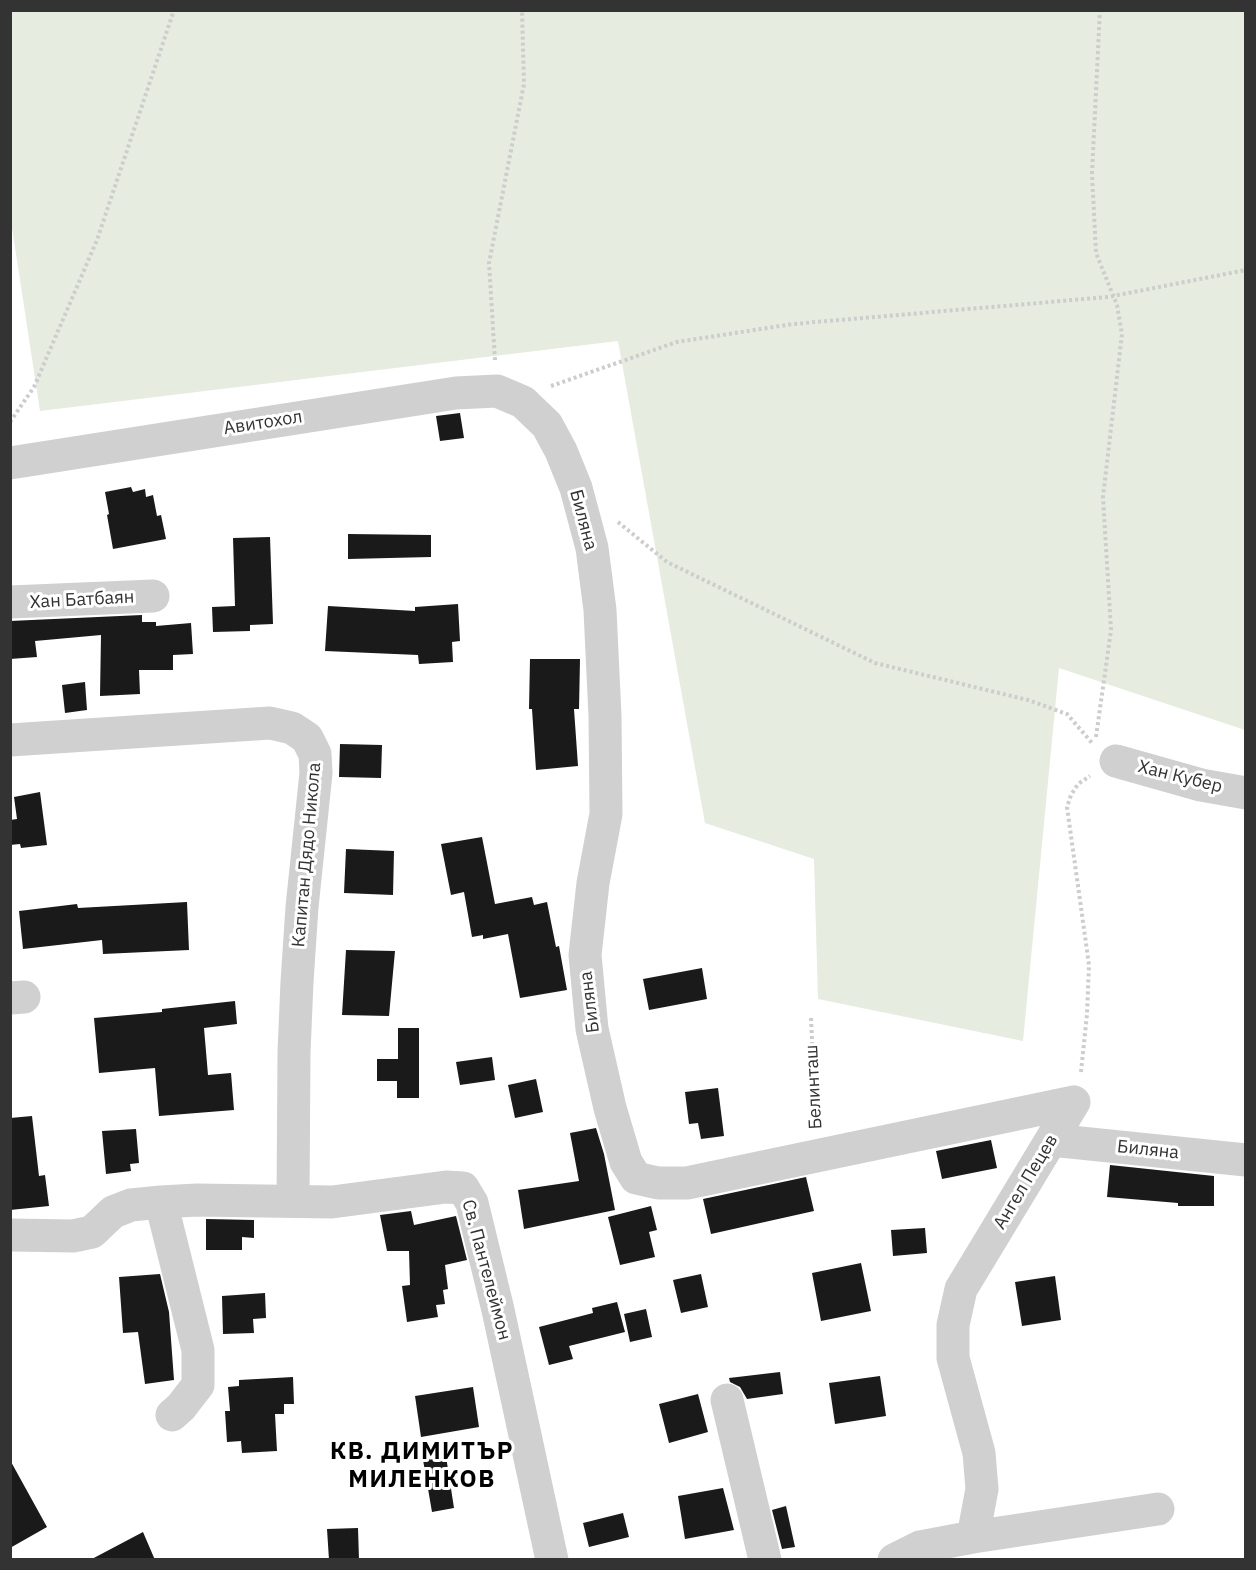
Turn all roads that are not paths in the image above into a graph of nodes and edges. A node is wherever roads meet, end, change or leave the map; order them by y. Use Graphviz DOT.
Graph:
graph roads {
  1 [pos="505,394"];
  2 [pos="10,463"];
  3 [pos="153,596"];
  4 [pos="10,602"];
  5 [pos="10,740"];
  6 [pos="1116,761"];
  7 [pos="1245,793"];
  8 [pos="1074,1102"];
  9 [pos="1051,1140"];
  10 [pos="1245,1160"];
  11 [pos="292,1201"];
  12 [pos="161,1202"];
  13 [pos="10,1235"];
  14 [pos="727,1400"];
  15 [pos="172,1415"];
  16 [pos="1158,1509"];
  17 [pos="973,1538"];
  18 [pos="552,1560"];
  19 [pos="765,1560"];
  20 [pos="894,1560"];
  1 -- 2 [label="street, Авитохол"];
  1 -- 8 [label="street, Биляна"];
  3 -- 4 [label="street, Хан Батбаян"];
  5 -- 11 [label="street, Капитан Дядо Никола"];
  6 -- 7 [label="street, Хан Кубер"];
  8 -- 9 [label="street, Ангел Пецев"];
  9 -- 10 [label="street, Биляна"];
  9 -- 17 [label="street, Ангел Пецев"];
  11 -- 12 [label="street, Св. Пантелеймон"];
  11 -- 18 [label="street, Св. Пантелеймон"];
  12 -- 13 [label="street, Св. Пантелеймон"];
  12 -- 15 [label="street"];
  14 -- 19 [label="street"];
  16 -- 17 [label="street"];
  17 -- 20 [label="street"];
}
